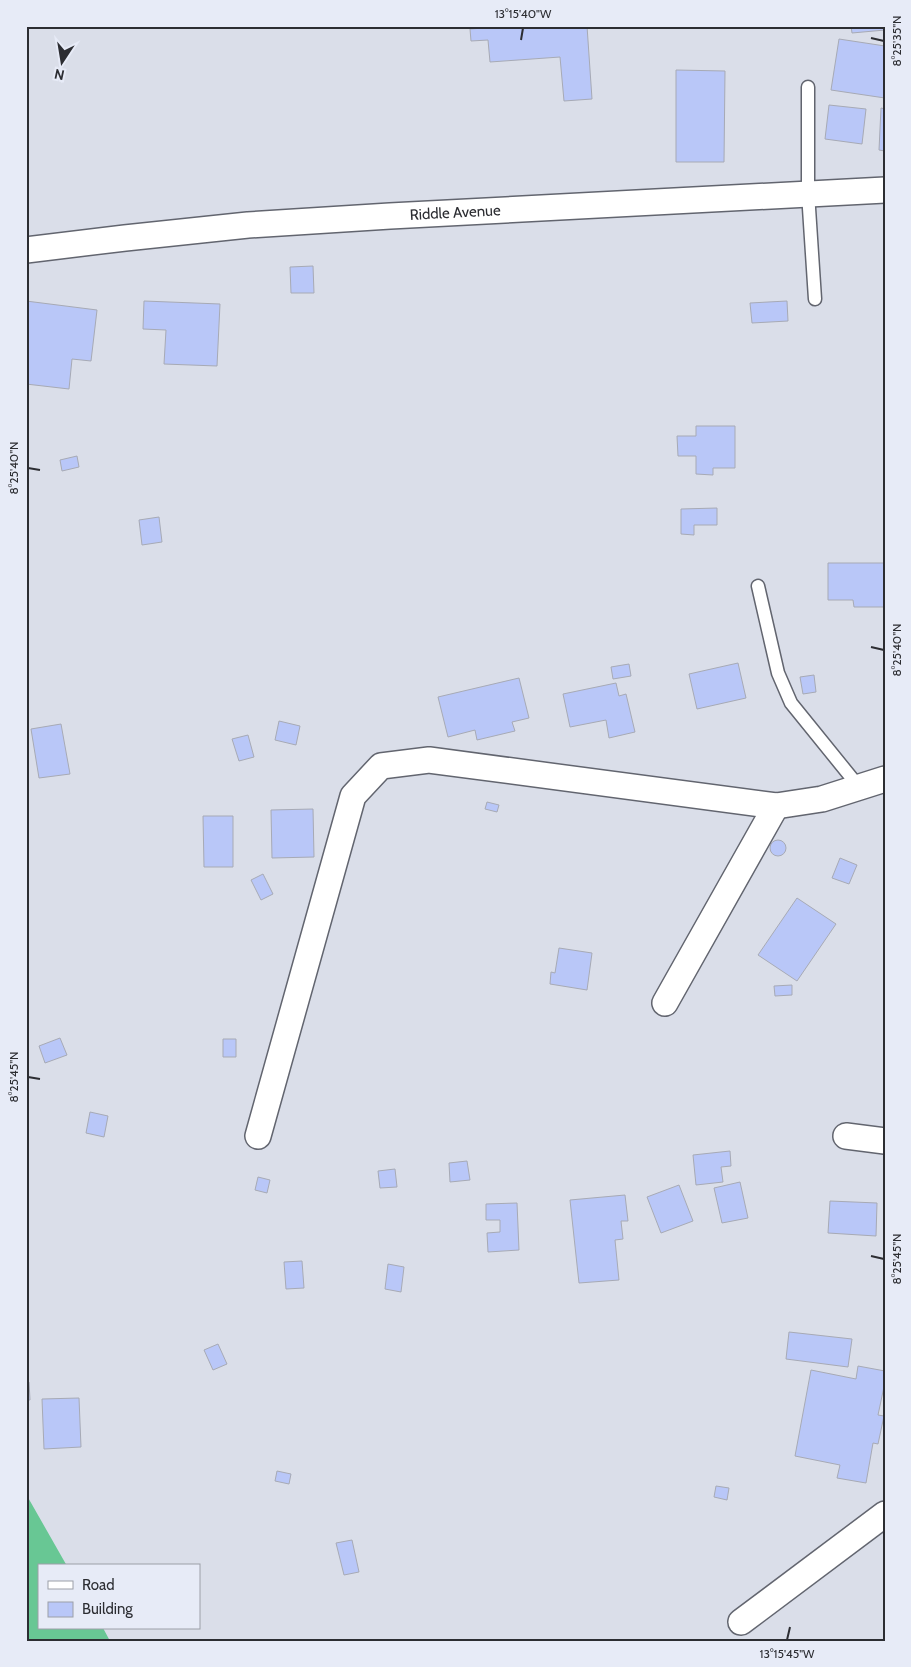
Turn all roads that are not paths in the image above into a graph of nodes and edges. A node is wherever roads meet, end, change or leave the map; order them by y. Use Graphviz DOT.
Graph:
graph roads {
  1 [pos="808,87"];
  2 [pos="885,190"];
  3 [pos="808,193"];
  4 [pos="26,250"];
  5 [pos="815,299"];
  6 [pos="758,586"];
  7 [pos="885,779"];
  8 [pos="860,787"];
  9 [pos="776,806"];
  10 [pos="665,1003"];
  11 [pos="258,1136"];
  12 [pos="846,1136"];
  13 [pos="885,1141"];
  14 [pos="885,1514"];
  15 [pos="741,1622"];
  1 -- 3 [label="lane"];
  2 -- 3 [label="street, Riddle Avenue"];
  3 -- 4 [label="street, Riddle Avenue"];
  3 -- 5 [label="lane"];
  6 -- 8 [label="lane"];
  7 -- 8 [label="street"];
  8 -- 9 [label="street"];
  9 -- 10 [label="street"];
  9 -- 11 [label="street"];
  12 -- 13 [label="street"];
  14 -- 15 [label="street"];
}
